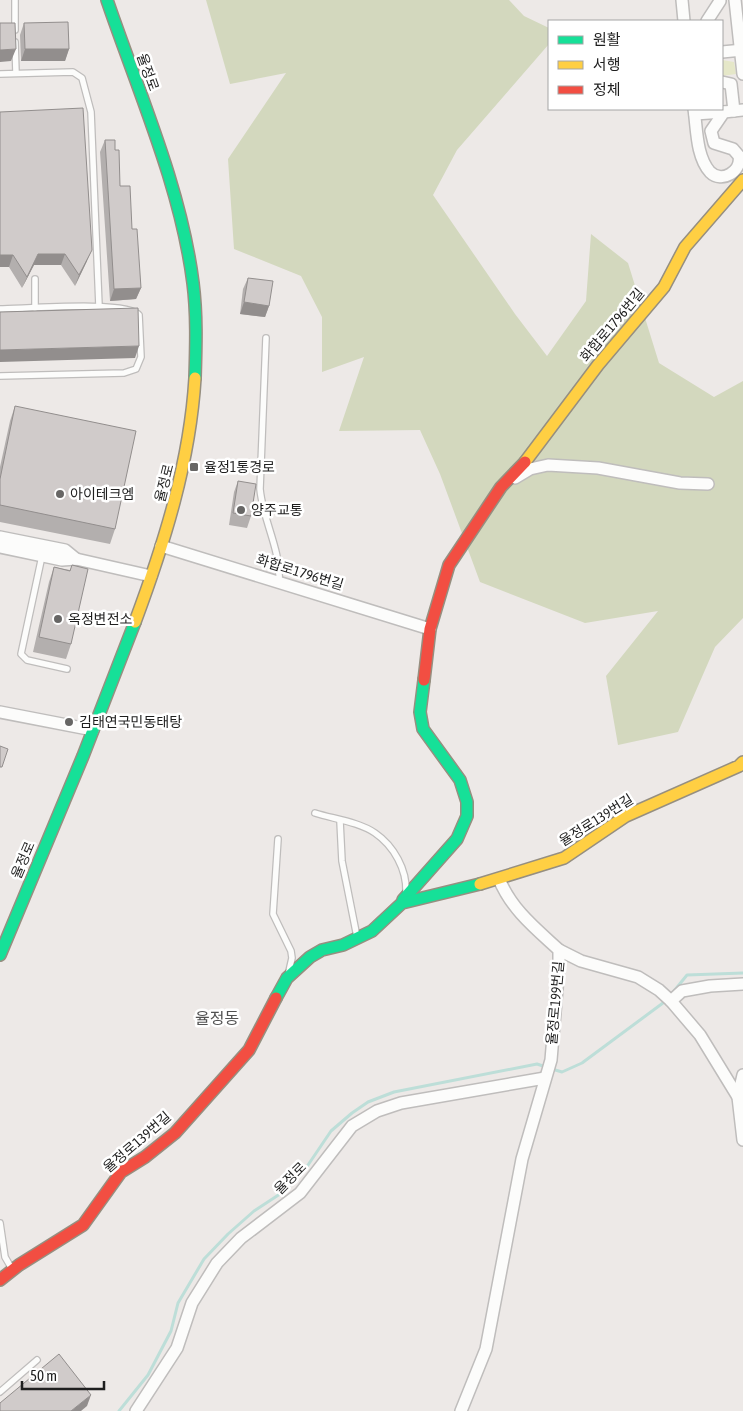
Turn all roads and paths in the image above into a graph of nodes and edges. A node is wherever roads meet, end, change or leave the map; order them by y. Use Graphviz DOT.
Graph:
graph roads {
  1 [pos="15,0"];
  2 [pos="107,0"];
  3 [pos="682,0"];
  4 [pos="720,0"];
  5 [pos="735,0"];
  6 [pos="684,20"];
  7 [pos="708,20"];
  8 [pos="15,28"];
  9 [pos="25,28"];
  10 [pos="742,50"];
  11 [pos="723,52"];
  12 [pos="0,74"];
  13 [pos="16,74"];
  14 [pos="743,74"];
  15 [pos="723,82"];
  16 [pos="695,111"];
  17 [pos="734,111"];
  18 [pos="743,180"];
  19 [pos="36,279"];
  20 [pos="99,306"];
  21 [pos="35,308"];
  22 [pos="0,309"];
  23 [pos="266,338"];
  24 [pos="0,376"];
  25 [pos="708,484"];
  26 [pos="501,487"];
  27 [pos="0,537"];
  28 [pos="161,546"];
  29 [pos="0,547"];
  30 [pos="42,556"];
  31 [pos="76,559"];
  32 [pos="151,576"];
  33 [pos="280,581"];
  34 [pos="430,629"];
  35 [pos="67,669"];
  36 [pos="0,712"];
  37 [pos="93,730"];
  38 [pos="743,762"];
  39 [pos="315,813"];
  40 [pos="340,821"];
  41 [pos="278,838"];
  42 [pos="499,879"];
  43 [pos="402,902"];
  44 [pos="358,938"];
  45 [pos="559,950"];
  46 [pos="0,955"];
  47 [pos="288,978"];
  48 [pos="743,984"];
  49 [pos="670,1001"];
  50 [pos="743,1075"];
  51 [pos="546,1077"];
  52 [pos="738,1097"];
  53 [pos="743,1140"];
  54 [pos="0,1224"];
  55 [pos="13,1270"];
  56 [pos="1,1278"];
  57 [pos="37,1360"];
  58 [pos="0,1392"];
  59 [pos="136,1411"];
  60 [pos="461,1411"];
  1 -- 8 [label="lane"];
  2 -- 28 [label="street, 율정로"];
  3 -- 6 [label="street"];
  4 -- 7 [label="street"];
  5 -- 10 [label="street"];
  8 -- 9 [label="lane"];
  8 -- 13 [label="lane"];
  10 -- 11 [label="street"];
  10 -- 14 [label="street"];
  12 -- 13 [label="lane"];
  13 -- 20 [label="lane"];
  15 -- 17 [label="street"];
  16 -- 17 [label="street"];
  16 -- 17 [label="street"];
  18 -- 26 [label="street, 화합로1796번길"];
  19 -- 21 [label="lane"];
  20 -- 21 [label="lane"];
  20 -- 24 [label="lane"];
  21 -- 22 [label="lane"];
  23 -- 33 [label="lane"];
  25 -- 26 [label="street, 화합로1796번길"];
  26 -- 34 [label="street, 화합로1796번길"];
  27 -- 31 [label="street"];
  28 -- 32 [label="street, 율정로"];
  28 -- 33 [label="street, 화합로1796번길"];
  29 -- 30 [label="street"];
  30 -- 31 [label="street"];
  30 -- 35 [label="lane"];
  31 -- 32 [label="street"];
  32 -- 37 [label="street, 율정로"];
  33 -- 34 [label="street, 화합로1796번길"];
  34 -- 43 [label="street, 화합로1796번길"];
  36 -- 37 [label="street"];
  37 -- 46 [label="street, 율정로"];
  38 -- 42 [label="street, 율정로139번길"];
  39 -- 40 [label="lane"];
  40 -- 43 [label="lane"];
  40 -- 44 [label="lane"];
  41 -- 47 [label="lane, 율정로139번길"];
  42 -- 43 [label="street, 율정로139번길"];
  42 -- 45 [label="street, 율정로199번길"];
  43 -- 44 [label="street, 율정로139번길"];
  44 -- 47 [label="street, 율정로139번길"];
  45 -- 49 [label="street"];
  45 -- 51 [label="street, 율정로199번길"];
  47 -- 55 [label="street, 율정로139번길"];
  48 -- 49 [label="street"];
  49 -- 52 [label="street"];
  50 -- 52 [label="street"];
  51 -- 59 [label="street, 율정로"];
  51 -- 60 [label="street"];
  52 -- 53 [label="street"];
  54 -- 55 [label="lane"];
  55 -- 56 [label="street, 율정로139번길"];
  57 -- 58 [label="lane"];
}
